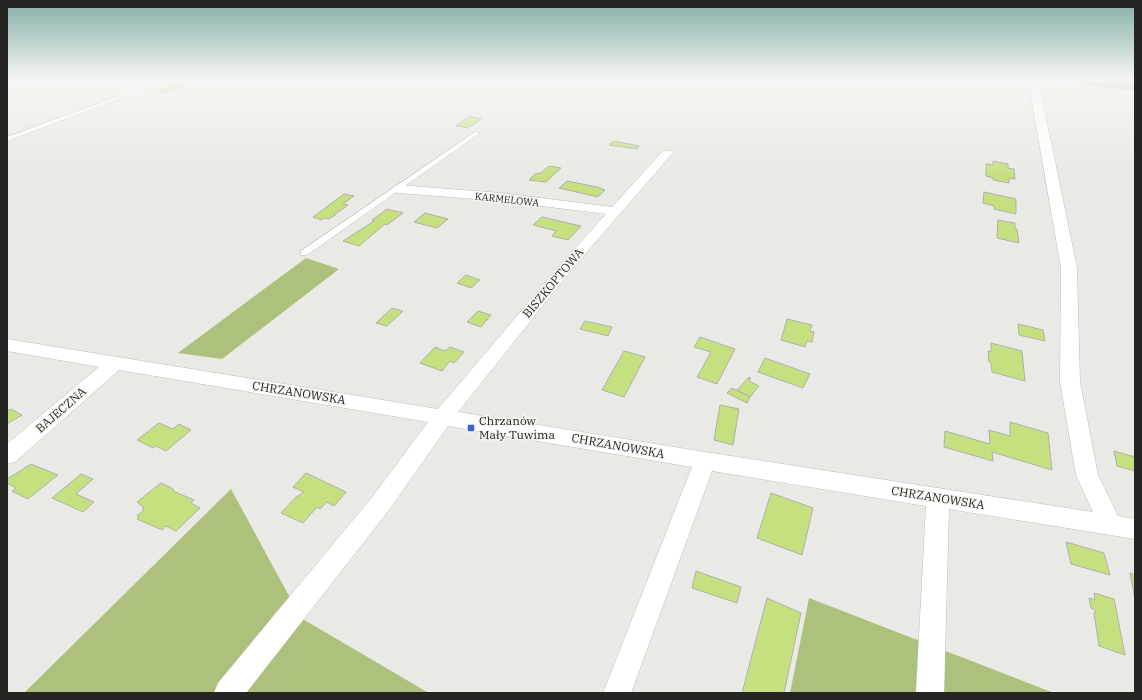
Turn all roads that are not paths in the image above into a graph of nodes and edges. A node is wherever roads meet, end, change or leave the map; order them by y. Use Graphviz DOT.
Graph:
graph roads {
  1 [pos="81,112"];
  2 [pos="1039,112"];
  3 [pos="477,132"];
  4 [pos="7,139"];
  5 [pos="667,153"];
  6 [pos="399,189"];
  7 [pos="615,211"];
  8 [pos="304,253"];
  9 [pos="7,345"];
  10 [pos="114,364"];
  11 [pos="443,417"];
  12 [pos="7,456"];
  13 [pos="705,461"];
  14 [pos="938,498"];
  15 [pos="1111,525"];
  16 [pos="1135,529"];
  17 [pos="228,693"];
  18 [pos="617,693"];
  19 [pos="930,693"];
  1 -- 4 [label="lane"];
  2 -- 15 [label="street"];
  3 -- 6 [label="lane"];
  5 -- 7 [label="street, BISZKOPTOWA"];
  6 -- 7 [label="street, KARMELOWA"];
  6 -- 8 [label="lane"];
  7 -- 11 [label="street, BISZKOPTOWA"];
  9 -- 10 [label="street, CHRZANOWSKA"];
  10 -- 11 [label="street, CHRZANOWSKA"];
  10 -- 12 [label="street, BAJECZNA"];
  11 -- 13 [label="street, CHRZANOWSKA"];
  11 -- 17 [label="street, BISZKOPTOWA"];
  13 -- 14 [label="street, CHRZANOWSKA"];
  13 -- 18 [label="street"];
  14 -- 15 [label="street, CHRZANOWSKA"];
  14 -- 19 [label="street"];
  15 -- 16 [label="street, CHRZANOWSKA"];
}
